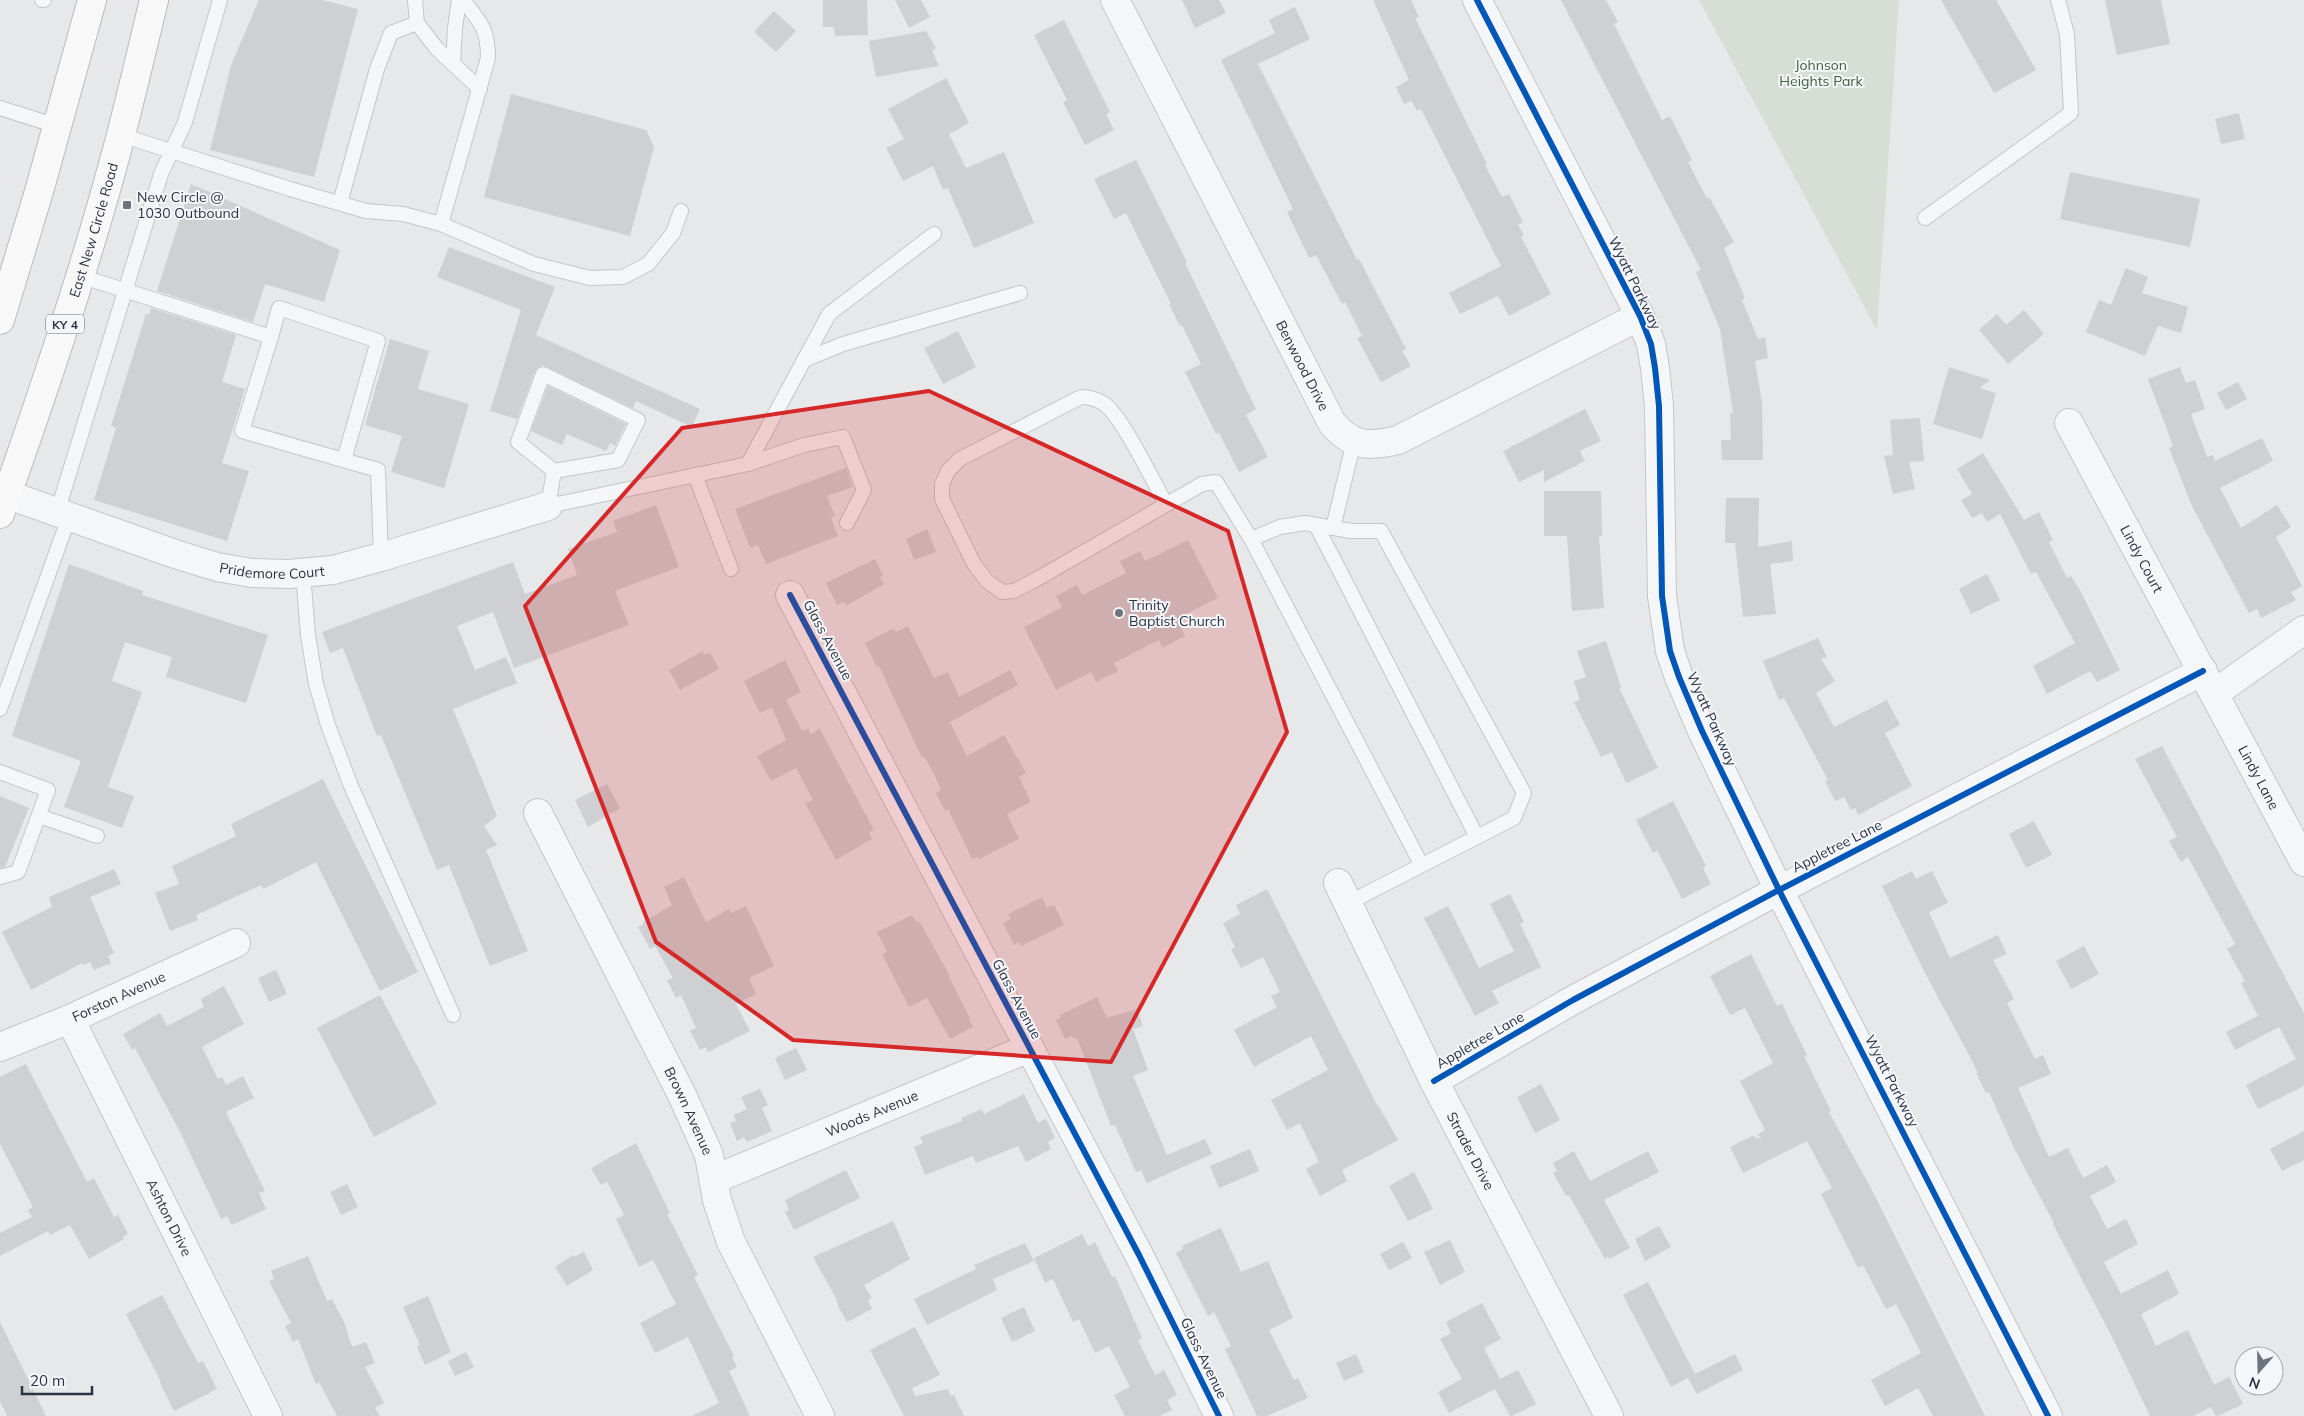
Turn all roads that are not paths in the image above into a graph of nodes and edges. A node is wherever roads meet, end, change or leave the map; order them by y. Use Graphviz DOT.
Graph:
graph roads {
  1 [pos="92,0"];
  2 [pos="154,0"];
  3 [pos="220,0"];
  4 [pos="415,0"];
  5 [pos="461,0"];
  6 [pos="1115,0"];
  7 [pos="1477,0"];
  8 [pos="2058,0"];
  9 [pos="417,24"];
  10 [pos="453,64"];
  11 [pos="480,89"];
  12 [pos="0,108"];
  13 [pos="57,126"];
  14 [pos="121,134"];
  15 [pos="172,150"];
  16 [pos="340,203"];
  17 [pos="681,211"];
  18 [pos="1925,218"];
  19 [pos="441,224"];
  20 [pos="934,234"];
  21 [pos="80,276"];
  22 [pos="125,290"];
  23 [pos="1020,292"];
  24 [pos="1,315"];
  25 [pos="1640,316"];
  26 [pos="271,337"];
  27 [pos="804,360"];
  28 [pos="2069,423"];
  29 [pos="1354,441"];
  30 [pos="344,460"];
  31 [pos="748,464"];
  32 [pos="554,471"];
  33 [pos="695,475"];
  34 [pos="2,500"];
  35 [pos="1166,504"];
  36 [pos="548,506"];
  37 [pos="63,515"];
  38 [pos="847,524"];
  39 [pos="1316,525"];
  40 [pos="1333,528"];
  41 [pos="1251,539"];
  42 [pos="381,558"];
  43 [pos="731,569"];
  44 [pos="303,573"];
  45 [pos="790,595"];
  46 [pos="2304,630"];
  47 [pos="2209,682"];
  48 [pos="0,709"];
  49 [pos="0,772"];
  50 [pos="538,813"];
  51 [pos="39,816"];
  52 [pos="97,836"];
  53 [pos="1477,836"];
  54 [pos="2304,862"];
  55 [pos="1421,864"];
  56 [pos="0,877"];
  57 [pos="1779,890"];
  58 [pos="1343,893"];
  59 [pos="236,943"];
  60 [pos="454,1015"];
  61 [pos="70,1019"];
  62 [pos="0,1047"];
  63 [pos="1029,1048"];
  64 [pos="1434,1081"];
  65 [pos="715,1179"];
  66 [pos="268,1416"];
  67 [pos="820,1416"];
  68 [pos="1219,1416"];
  69 [pos="1609,1416"];
  70 [pos="2048,1416"];
  1 -- 13 [label="highway"];
  2 -- 14 [label="highway, East New Circle Road / KY 4"];
  3 -- 15 [label="lane"];
  4 -- 9 [label="lane"];
  5 -- 10 [label="lane"];
  5 -- 11 [label="lane"];
  6 -- 29 [label="street, Benwood Drive"];
  7 -- 25 [label="street, Wyatt Parkway"];
  8 -- 18 [label="lane"];
  9 -- 10 [label="lane"];
  9 -- 16 [label="lane"];
  10 -- 11 [label="lane"];
  11 -- 19 [label="lane"];
  12 -- 13 [label="lane"];
  13 -- 24 [label="highway"];
  14 -- 15 [label="lane"];
  14 -- 21 [label="highway, East New Circle Road / KY 4"];
  15 -- 16 [label="lane"];
  15 -- 22 [label="lane"];
  16 -- 19 [label="lane"];
  17 -- 19 [label="lane"];
  20 -- 27 [label="lane"];
  21 -- 22 [label="lane"];
  21 -- 34 [label="highway, East New Circle Road / KY 4"];
  22 -- 26 [label="lane"];
  22 -- 37 [label="lane"];
  23 -- 27 [label="lane"];
  25 -- 29 [label="street"];
  25 -- 57 [label="street, Wyatt Parkway"];
  26 -- 30 [label="lane"];
  26 -- 30 [label="lane"];
  27 -- 31 [label="lane"];
  28 -- 47 [label="street, Lindy Court"];
  29 -- 40 [label="lane"];
  30 -- 42 [label="lane"];
  31 -- 33 [label="lane"];
  31 -- 38 [label="lane"];
  32 -- 32 [label="lane"];
  32 -- 36 [label="lane"];
  33 -- 36 [label="lane"];
  33 -- 43 [label="lane"];
  34 -- 37 [label="street, Pridemore Court"];
  35 -- 35 [label="lane"];
  35 -- 41 [label="lane"];
  36 -- 42 [label="street, Pridemore Court"];
  37 -- 44 [label="street, Pridemore Court"];
  37 -- 48 [label="lane"];
  39 -- 40 [label="lane"];
  39 -- 41 [label="lane"];
  39 -- 53 [label="lane"];
  40 -- 53 [label="lane"];
  41 -- 55 [label="lane"];
  42 -- 44 [label="street, Pridemore Court"];
  44 -- 60 [label="lane"];
  45 -- 63 [label="street, Glass Avenue"];
  46 -- 47 [label="street, Appletree Lane"];
  47 -- 54 [label="street, Lindy Lane"];
  47 -- 57 [label="street, Appletree Lane"];
  49 -- 51 [label="lane"];
  50 -- 65 [label="street, Brown Avenue"];
  51 -- 52 [label="lane"];
  51 -- 56 [label="lane"];
  53 -- 55 [label="lane"];
  55 -- 58 [label="lane"];
  57 -- 64 [label="street, Appletree Lane"];
  57 -- 70 [label="street, Wyatt Parkway"];
  58 -- 64 [label="street, Strader Drive"];
  59 -- 61 [label="street, Forston Avenue"];
  61 -- 62 [label="street, Forston Avenue"];
  61 -- 66 [label="street, Ashton Drive"];
  63 -- 65 [label="street, Woods Avenue"];
  63 -- 68 [label="street, Glass Avenue"];
  64 -- 69 [label="street, Strader Drive"];
  65 -- 67 [label="street, Brown Avenue"];
}
